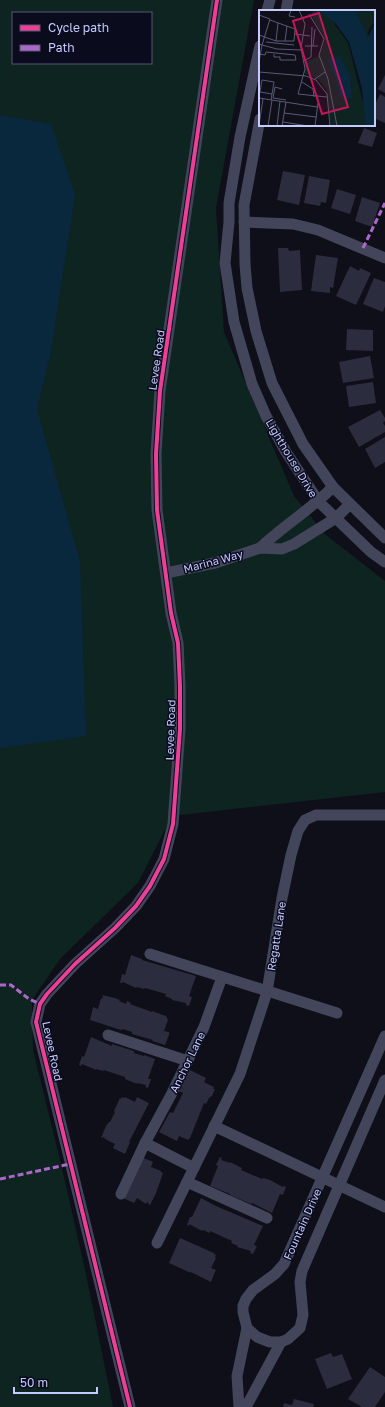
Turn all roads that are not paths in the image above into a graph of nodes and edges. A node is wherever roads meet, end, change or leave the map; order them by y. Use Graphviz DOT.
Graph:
graph roads {
  1 [pos="217,0"];
  2 [pos="270,0"];
  3 [pos="288,0"];
  4 [pos="268,10"];
  5 [pos="286,10"];
  6 [pos="259,51"];
  7 [pos="259,124"];
  8 [pos="244,222"];
  9 [pos="385,258"];
  10 [pos="333,487"];
  11 [pos="319,502"];
  12 [pos="350,504"];
  13 [pos="336,518"];
  14 [pos="385,538"];
  15 [pos="260,548"];
  16 [pos="385,562"];
  17 [pos="166,573"];
  18 [pos="385,815"];
  19 [pos="150,954"];
  20 [pos="222,977"];
  21 [pos="267,992"];
  22 [pos="337,1013"];
  23 [pos="108,1035"];
  24 [pos="385,1036"];
  25 [pos="188,1061"];
  26 [pos="385,1080"];
  27 [pos="214,1126"];
  28 [pos="145,1143"];
  29 [pos="194,1168"];
  30 [pos="323,1177"];
  31 [pos="187,1182"];
  32 [pos="339,1185"];
  33 [pos="121,1194"];
  34 [pos="385,1207"];
  35 [pos="267,1218"];
  36 [pos="157,1243"];
  37 [pos="247,1328"];
  38 [pos="281,1342"];
  39 [pos="130,1407"];
  40 [pos="239,1407"];
  41 [pos="246,1407"];
  1 -- 17 [label="street, Levee Road"];
  2 -- 4 [label="street"];
  3 -- 5 [label="street"];
  6 -- 11 [label="street, Lighthouse Drive"];
  7 -- 8 [label="street, Lighthouse Drive"];
  8 -- 9 [label="street"];
  8 -- 10 [label="street, Lighthouse Drive"];
  10 -- 11 [label="street, Marina Way"];
  10 -- 12 [label="street, Lighthouse Drive"];
  11 -- 13 [label="street, Lighthouse Drive"];
  11 -- 15 [label="street, Marina Way"];
  12 -- 13 [label="street, Marina Way"];
  12 -- 14 [label="street, Lighthouse Drive"];
  13 -- 15 [label="street, Marina Way"];
  13 -- 16 [label="street, Lighthouse Drive"];
  15 -- 17 [label="street, Marina Way"];
  17 -- 39 [label="street, Levee Road"];
  18 -- 21 [label="street, Regatta Lane"];
  19 -- 20 [label="street"];
  20 -- 21 [label="street"];
  20 -- 25 [label="street, Anchor Lane"];
  21 -- 22 [label="street"];
  21 -- 27 [label="street, Regatta Lane"];
  23 -- 25 [label="street"];
  24 -- 30 [label="street, Fountain Drive"];
  25 -- 28 [label="street, Anchor Lane"];
  26 -- 32 [label="street, Fountain Drive"];
  27 -- 29 [label="street, Regatta Lane"];
  27 -- 30 [label="street"];
  28 -- 29 [label="street"];
  28 -- 33 [label="street, Anchor Lane"];
  29 -- 31 [label="street, Regatta Lane"];
  30 -- 32 [label="street"];
  30 -- 37 [label="street, Fountain Drive"];
  31 -- 35 [label="street"];
  31 -- 36 [label="street, Regatta Lane"];
  32 -- 34 [label="street"];
  32 -- 38 [label="street, Fountain Drive"];
  37 -- 38 [label="street"];
  37 -- 40 [label="street, Fountain Drive"];
  38 -- 41 [label="street, Fountain Drive"];
}
